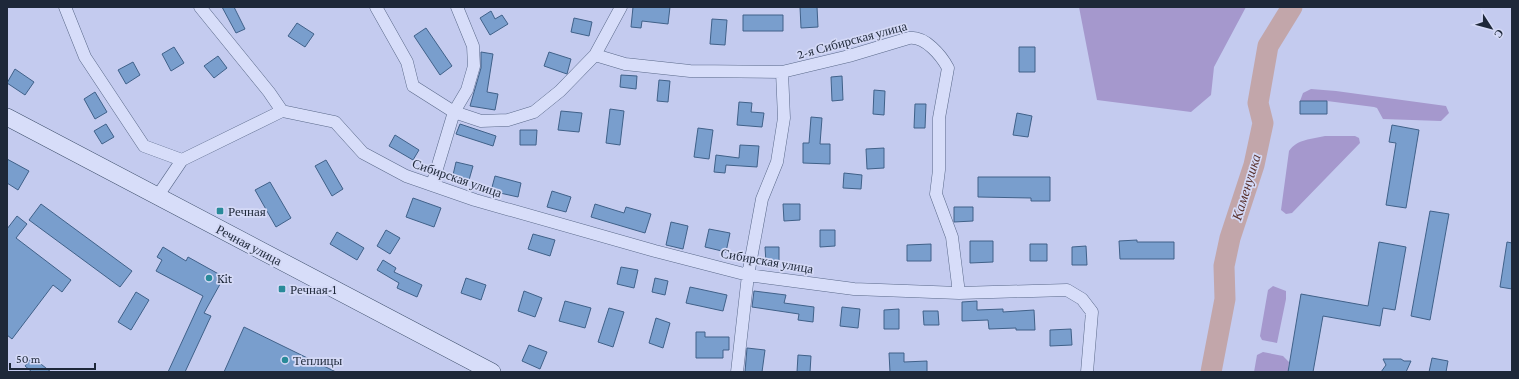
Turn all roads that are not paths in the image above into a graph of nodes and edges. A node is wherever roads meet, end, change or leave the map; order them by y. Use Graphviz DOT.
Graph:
graph roads {
  1 [pos="65,7"];
  2 [pos="200,7"];
  3 [pos="376,7"];
  4 [pos="457,7"];
  5 [pos="621,7"];
  6 [pos="595,56"];
  7 [pos="782,72"];
  8 [pos="282,110"];
  9 [pos="454,112"];
  10 [pos="7,117"];
  11 [pos="182,160"];
  12 [pos="432,185"];
  13 [pos="157,197"];
  14 [pos="748,275"];
  15 [pos="958,293"];
  16 [pos="492,372"];
  17 [pos="737,372"];
  18 [pos="1086,372"];
  1 -- 11 [label="street"];
  2 -- 8 [label="street"];
  3 -- 9 [label="street"];
  4 -- 9 [label="street"];
  5 -- 6 [label="street"];
  6 -- 7 [label="street, 2-я Сибирская улица"];
  6 -- 9 [label="street"];
  7 -- 14 [label="street"];
  7 -- 15 [label="street, 2-я Сибирская улица"];
  8 -- 11 [label="street"];
  8 -- 12 [label="street, Сибирская улица"];
  9 -- 12 [label="street"];
  10 -- 13 [label="main road, Речная улица"];
  11 -- 13 [label="street"];
  12 -- 14 [label="street, Сибирская улица"];
  13 -- 16 [label="main road, Речная улица"];
  14 -- 15 [label="street, Сибирская улица"];
  14 -- 17 [label="street"];
  15 -- 18 [label="street, Сибирская улица"];
}
